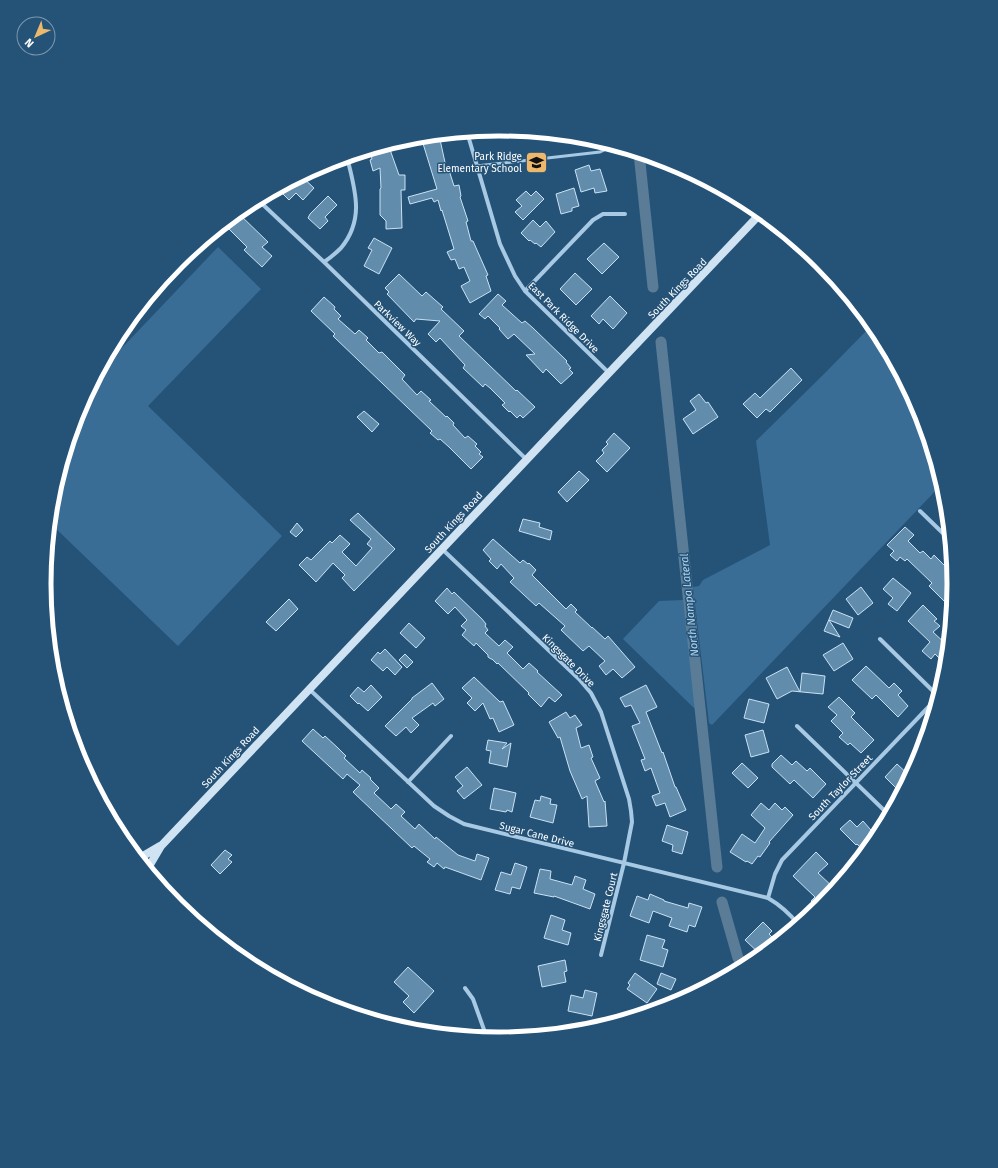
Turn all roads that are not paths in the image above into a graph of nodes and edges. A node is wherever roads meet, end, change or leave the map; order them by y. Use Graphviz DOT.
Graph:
graph roads {
  1 [pos="468,137"];
  2 [pos="605,149"];
  3 [pos="348,162"];
  4 [pos="476,166"];
  5 [pos="262,204"];
  6 [pos="624,214"];
  7 [pos="756,218"];
  8 [pos="324,262"];
  9 [pos="525,291"];
  10 [pos="609,373"];
  11 [pos="526,459"];
  12 [pos="920,510"];
  13 [pos="944,534"];
  14 [pos="442,549"];
  15 [pos="880,640"];
  16 [pos="310,688"];
  17 [pos="934,692"];
  18 [pos="931,703"];
  19 [pos="797,726"];
  20 [pos="451,736"];
  21 [pos="408,782"];
  22 [pos="855,782"];
  23 [pos="885,811"];
  24 [pos="160,846"];
  25 [pos="144,856"];
  26 [pos="624,863"];
  27 [pos="150,864"];
  28 [pos="768,898"];
  29 [pos="795,920"];
  30 [pos="601,955"];
  31 [pos="465,988"];
  32 [pos="485,1032"];
  1 -- 4 [label="street, East Park Ridge Drive"];
  2 -- 4 [label="lane"];
  3 -- 8 [label="street"];
  4 -- 9 [label="street, East Park Ridge Drive"];
  5 -- 8 [label="street, Parkview Way"];
  6 -- 9 [label="street"];
  7 -- 10 [label="main road, South Kings Road"];
  8 -- 11 [label="street, Parkview Way"];
  9 -- 10 [label="street, East Park Ridge Drive"];
  10 -- 11 [label="main road, South Kings Road"];
  11 -- 14 [label="main road, South Kings Road"];
  12 -- 13 [label="street"];
  14 -- 16 [label="main road, South Kings Road"];
  14 -- 26 [label="street, Kingsgate Drive"];
  15 -- 17 [label="street"];
  16 -- 21 [label="street, Sugar Cane Drive"];
  16 -- 24 [label="main road, South Kings Road"];
  18 -- 22 [label="street, South Taylor Street"];
  19 -- 22 [label="street"];
  20 -- 21 [label="street"];
  21 -- 26 [label="street, Sugar Cane Drive"];
  22 -- 23 [label="street"];
  22 -- 28 [label="street, South Taylor Street"];
  24 -- 25 [label="main road, South Kings Road"];
  24 -- 27 [label="main road, South Kings Road"];
  26 -- 28 [label="street, Sugar Cane Drive"];
  26 -- 30 [label="street, Kingsgate Court"];
  28 -- 29 [label="street, Sugar Cane Drive"];
  31 -- 32 [label="street"];
}
